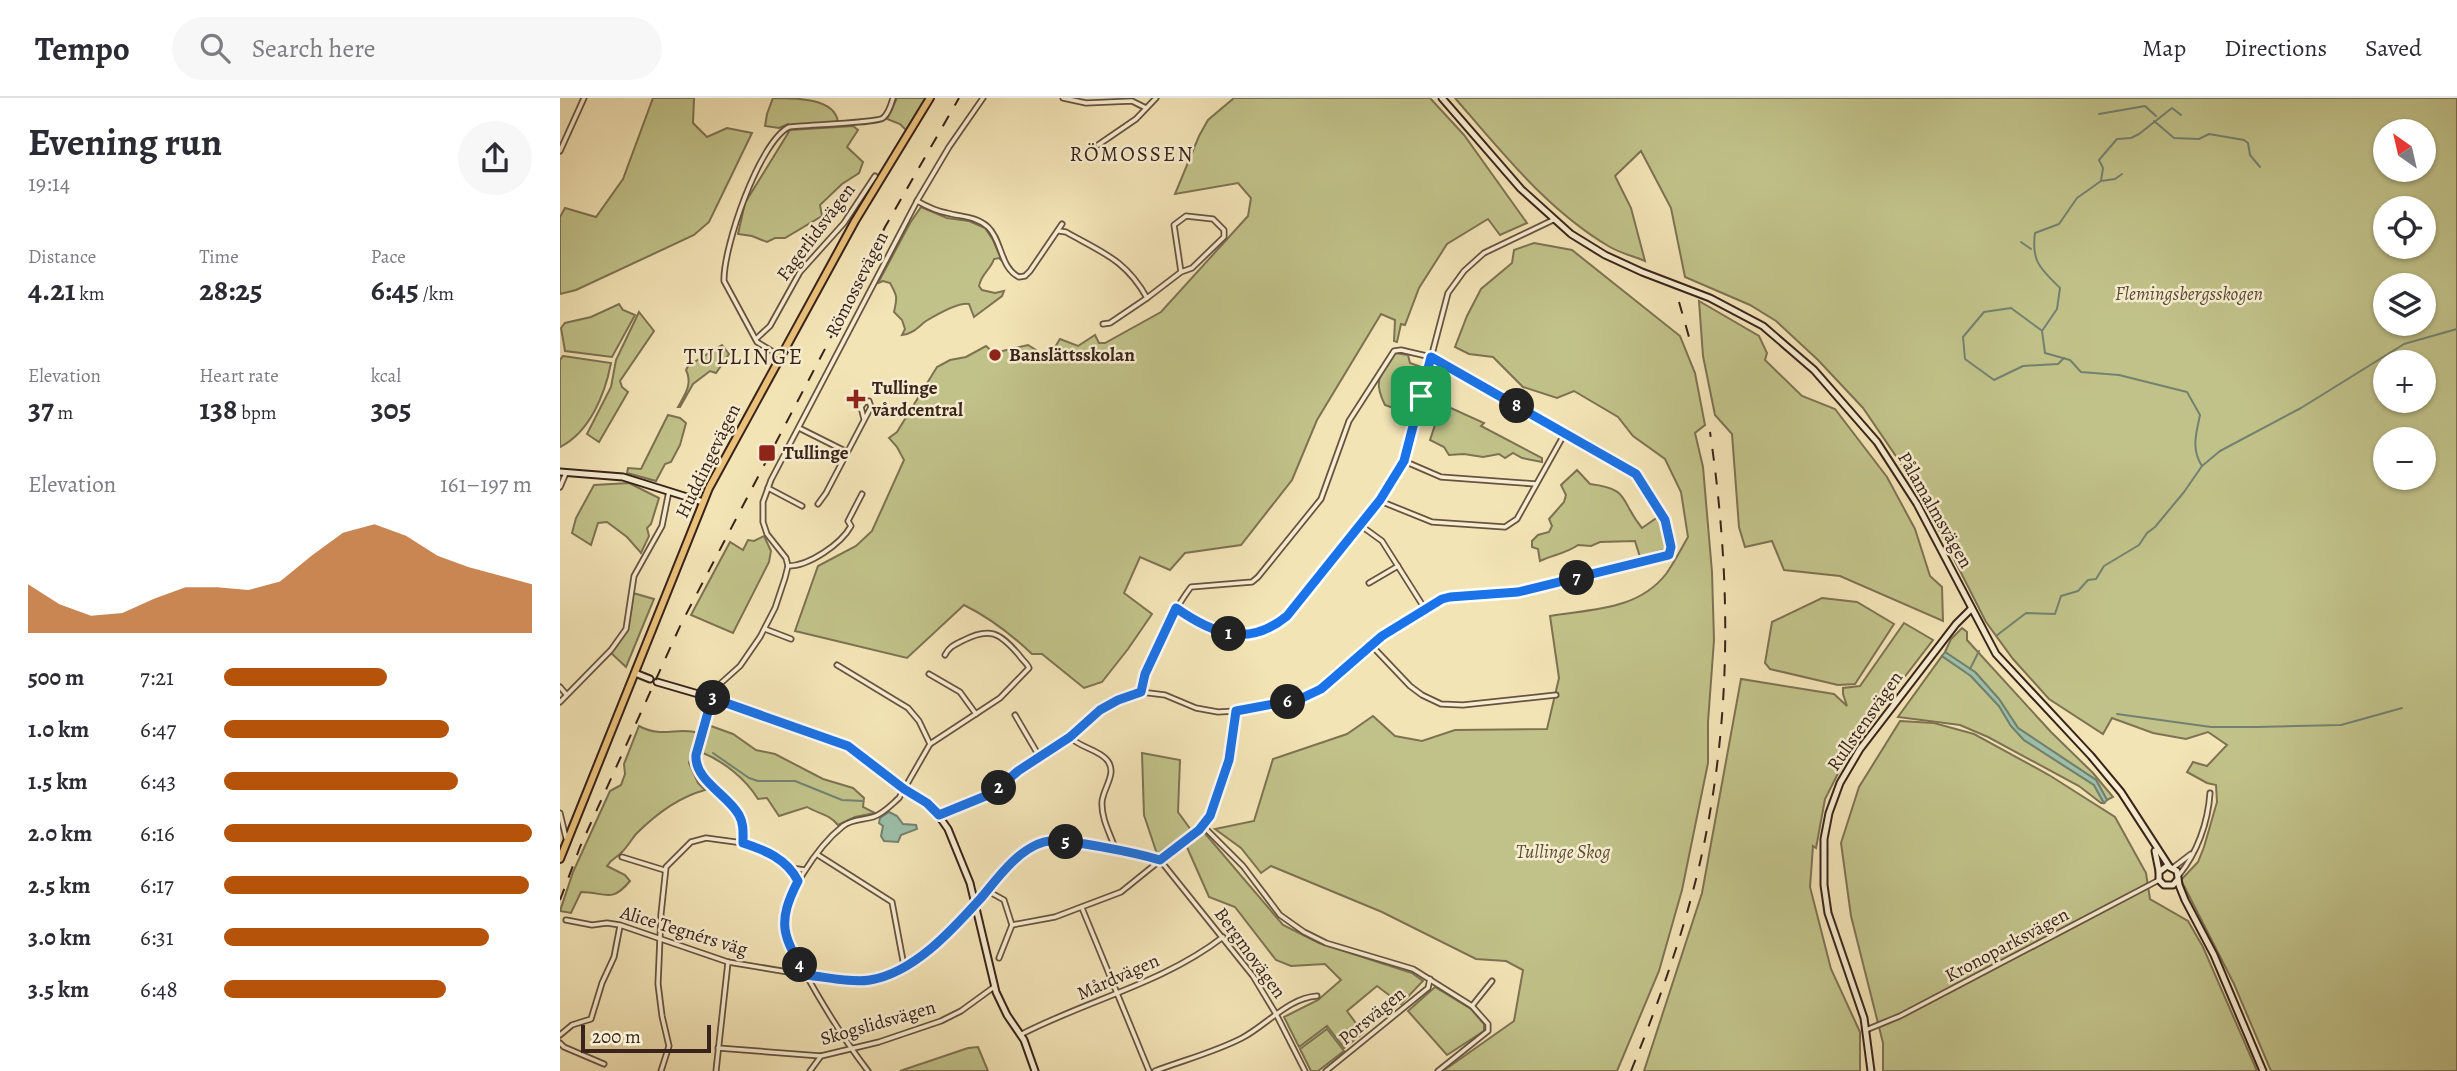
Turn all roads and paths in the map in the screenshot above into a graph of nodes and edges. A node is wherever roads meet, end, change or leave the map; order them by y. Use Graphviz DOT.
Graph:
graph roads {
  1 [pos="584,98"];
  2 [pos="893,98"];
  3 [pos="930,98"];
  4 [pos="984,98"];
  5 [pos="1063,98"];
  6 [pos="1156,98"];
  7 [pos="1442,98"];
  8 [pos="1146,108"];
  9 [pos="1098,145"];
  10 [pos="560,151"];
  11 [pos="875,176"];
  12 [pos="916,201"];
  13 [pos="1553,220"];
  14 [pos="1062,224"];
  15 [pos="1059,231"];
  16 [pos="1181,272"];
  17 [pos="1147,298"];
  18 [pos="1103,324"];
  19 [pos="756,339"];
  20 [pos="780,356"];
  21 [pos="1431,357"];
  22 [pos="863,419"];
  23 [pos="798,428"];
  24 [pos="1565,433"];
  25 [pos="847,452"];
  26 [pos="1404,461"];
  27 [pos="563,472"];
  28 [pos="1536,484"];
  29 [pos="560,488"];
  30 [pos="768,488"];
  31 [pos="669,491"];
  32 [pos="862,494"];
  33 [pos="1380,500"];
  34 [pos="703,502"];
  35 [pos="818,504"];
  36 [pos="802,506"];
  37 [pos="1360,525"];
  38 [pos="788,566"];
  39 [pos="1398,566"];
  40 [pos="1369,583"];
  41 [pos="1176,608"];
  42 [pos="1971,609"];
  43 [pos="1425,610"];
  44 [pos="765,629"];
  45 [pos="791,639"];
  46 [pos="1372,645"];
  47 [pos="945,655"];
  48 [pos="837,665"];
  49 [pos="635,673"];
  50 [pos="929,674"];
  51 [pos="560,687"];
  52 [pos="1141,692"];
  53 [pos="566,694"];
  54 [pos="1556,695"];
  55 [pos="712,698"];
  56 [pos="560,702"];
  57 [pos="1236,711"];
  58 [pos="976,714"];
  59 [pos="1015,715"];
  60 [pos="1070,737"];
  61 [pos="930,744"];
  62 [pos="1039,756"];
  63 [pos="904,789"];
  64 [pos="2210,793"];
  65 [pos="560,813"];
  66 [pos="939,815"];
  67 [pos="1202,825"];
  68 [pos="567,840"];
  69 [pos="2151,841"];
  70 [pos="743,843"];
  71 [pos="2194,850"];
  72 [pos="1116,851"];
  73 [pos="818,855"];
  74 [pos="622,857"];
  75 [pos="560,859"];
  76 [pos="1160,860"];
  77 [pos="2171,867"];
  78 [pos="791,869"];
  79 [pos="665,870"];
  80 [pos="806,870"];
  81 [pos="2159,871"];
  82 [pos="2178,877"];
  83 [pos="2159,880"];
  84 [pos="798,881"];
  85 [pos="2169,886"];
  86 [pos="986,890"];
  87 [pos="2185,900"];
  88 [pos="975,903"];
  89 [pos="1082,908"];
  90 [pos="566,920"];
  91 [pos="620,925"];
  92 [pos="1012,925"];
  93 [pos="1223,937"];
  94 [pos="659,940"];
  95 [pos="999,958"];
  96 [pos="727,962"];
  97 [pos="904,966"];
  98 [pos="806,975"];
  99 [pos="1430,979"];
  100 [pos="1492,981"];
  101 [pos="994,987"];
  102 [pos="1118,994"];
  103 [pos="1317,996"];
  104 [pos="1472,1006"];
  105 [pos="1276,1014"];
  106 [pos="1867,1030"];
  107 [pos="560,1035"];
  108 [pos="1020,1035"];
  109 [pos="560,1043"];
  110 [pos="719,1048"];
  111 [pos="850,1048"];
  112 [pos="821,1056"];
  113 [pos="604,1064"];
  114 [pos="662,1071"];
  115 [pos="716,1071"];
  116 [pos="810,1071"];
  117 [pos="868,1071"];
  118 [pos="1035,1071"];
  119 [pos="1149,1071"];
  120 [pos="1155,1071"];
  121 [pos="1305,1071"];
  122 [pos="1326,1071"];
  123 [pos="1438,1071"];
  124 [pos="1871,1071"];
  125 [pos="2263,1071"];
  1 -- 10 [label="street"];
  2 -- 19 [label="street"];
  3 -- 20 [label="main road, Huddingevägen"];
  4 -- 12 [label="street, Römossevägen"];
  5 -- 8 [label="street"];
  6 -- 8 [label="street"];
  7 -- 13 [label="street, Pålamalmsvägen"];
  8 -- 9 [label="street"];
  11 -- 19 [label="street, Fagerlidsvägen"];
  12 -- 15 [label="street"];
  12 -- 23 [label="street, Römossevägen"];
  13 -- 21 [label="street"];
  13 -- 42 [label="street, Pålamalmsvägen"];
  14 -- 15 [label="street"];
  15 -- 17 [label="street"];
  16 -- 16 [label="street"];
  16 -- 17 [label="street"];
  17 -- 18 [label="street"];
  19 -- 20 [label="street"];
  20 -- 34 [label="main road, Huddingevägen"];
  21 -- 24 [label="street"];
  21 -- 26 [label="street"];
  21 -- 41 [label="street"];
  22 -- 25 [label="street"];
  23 -- 25 [label="street"];
  23 -- 30 [label="street, Römossevägen"];
  24 -- 28 [label="street"];
  24 -- 43 [label="street"];
  25 -- 35 [label="street"];
  26 -- 28 [label="street"];
  26 -- 33 [label="street"];
  27 -- 29 [label="street"];
  27 -- 31 [label="street"];
  28 -- 33 [label="street"];
  30 -- 36 [label="street"];
  30 -- 38 [label="street, Römossevägen"];
  31 -- 34 [label="street"];
  31 -- 53 [label="street"];
  32 -- 38 [label="street"];
  33 -- 37 [label="street"];
  34 -- 49 [label="main road, Huddingevägen"];
  37 -- 39 [label="street"];
  37 -- 41 [label="street"];
  38 -- 44 [label="street"];
  39 -- 40 [label="street"];
  39 -- 43 [label="street"];
  41 -- 52 [label="street"];
  42 -- 69 [label="street, Pålamalmsvägen"];
  42 -- 106 [label="street, Rullstensvägen"];
  43 -- 46 [label="street"];
  44 -- 45 [label="street"];
  44 -- 55 [label="street"];
  46 -- 54 [label="street"];
  46 -- 57 [label="street"];
  47 -- 58 [label="street"];
  48 -- 61 [label="street"];
  49 -- 55 [label="street"];
  49 -- 68 [label="main road, Huddingevägen"];
  50 -- 58 [label="street"];
  51 -- 53 [label="street"];
  52 -- 57 [label="street"];
  52 -- 60 [label="street"];
  53 -- 56 [label="street"];
  55 -- 63 [label="street"];
  55 -- 70 [label="street"];
  57 -- 67 [label="street"];
  58 -- 61 [label="street"];
  59 -- 62 [label="street"];
  60 -- 62 [label="street"];
  60 -- 72 [label="street"];
  61 -- 63 [label="street"];
  62 -- 66 [label="street"];
  63 -- 66 [label="street"];
  63 -- 73 [label="street"];
  64 -- 71 [label="street"];
  65 -- 68 [label="street"];
  66 -- 88 [label="street"];
  67 -- 76 [label="street"];
  67 -- 99 [label="street"];
  68 -- 75 [label="main road, Huddingevägen"];
  69 -- 77 [label="street, Pålamalmsvägen"];
  69 -- 81 [label="street, Pålamalmsvägen"];
  70 -- 78 [label="street"];
  70 -- 79 [label="street"];
  71 -- 77 [label="street"];
  71 -- 82 [label="street"];
  72 -- 76 [label="street, Alice Tegnérs väg"];
  72 -- 86 [label="street, Alice Tegnérs väg"];
  73 -- 80 [label="street"];
  73 -- 97 [label="street"];
  74 -- 79 [label="street"];
  76 -- 89 [label="street"];
  76 -- 93 [label="street, Bergmovägen"];
  77 -- 81 [label="street"];
  77 -- 82 [label="street"];
  78 -- 80 [label="street"];
  78 -- 84 [label="street"];
  79 -- 94 [label="street"];
  80 -- 84 [label="street"];
  81 -- 83 [label="street"];
  82 -- 85 [label="street"];
  82 -- 87 [label="street"];
  83 -- 85 [label="street"];
  83 -- 106 [label="street, Kronoparksvägen"];
  84 -- 98 [label="street"];
  85 -- 87 [label="street"];
  86 -- 88 [label="street, Alice Tegnérs väg"];
  86 -- 92 [label="street"];
  87 -- 125 [label="street"];
  88 -- 97 [label="street, Alice Tegnérs väg"];
  88 -- 101 [label="street"];
  89 -- 92 [label="street"];
  89 -- 102 [label="street"];
  90 -- 91 [label="street, Alice Tegnérs väg"];
  91 -- 94 [label="street, Alice Tegnérs väg"];
  91 -- 107 [label="street"];
  92 -- 95 [label="street"];
  93 -- 102 [label="street, Mårdvägen"];
  93 -- 105 [label="street, Bergmovägen"];
  94 -- 96 [label="street, Alice Tegnérs väg"];
  94 -- 114 [label="street"];
  96 -- 98 [label="street, Alice Tegnérs väg"];
  96 -- 110 [label="street"];
  97 -- 98 [label="street, Alice Tegnérs väg"];
  98 -- 111 [label="street"];
  99 -- 104 [label="street"];
  99 -- 122 [label="street, Porsvägen"];
  100 -- 104 [label="street"];
  101 -- 108 [label="street"];
  101 -- 111 [label="street, Skogslidsvägen"];
  102 -- 108 [label="street, Mårdvägen"];
  102 -- 119 [label="street"];
  103 -- 105 [label="street"];
  104 -- 123 [label="street"];
  105 -- 120 [label="street"];
  105 -- 121 [label="street, Bergmovägen"];
  106 -- 124 [label="street, Rullstensvägen"];
  108 -- 118 [label="street"];
  109 -- 113 [label="street"];
  110 -- 112 [label="street, Skogslidsvägen"];
  110 -- 115 [label="street"];
  111 -- 112 [label="street, Skogslidsvägen"];
  111 -- 117 [label="street"];
  112 -- 116 [label="street"];
}
